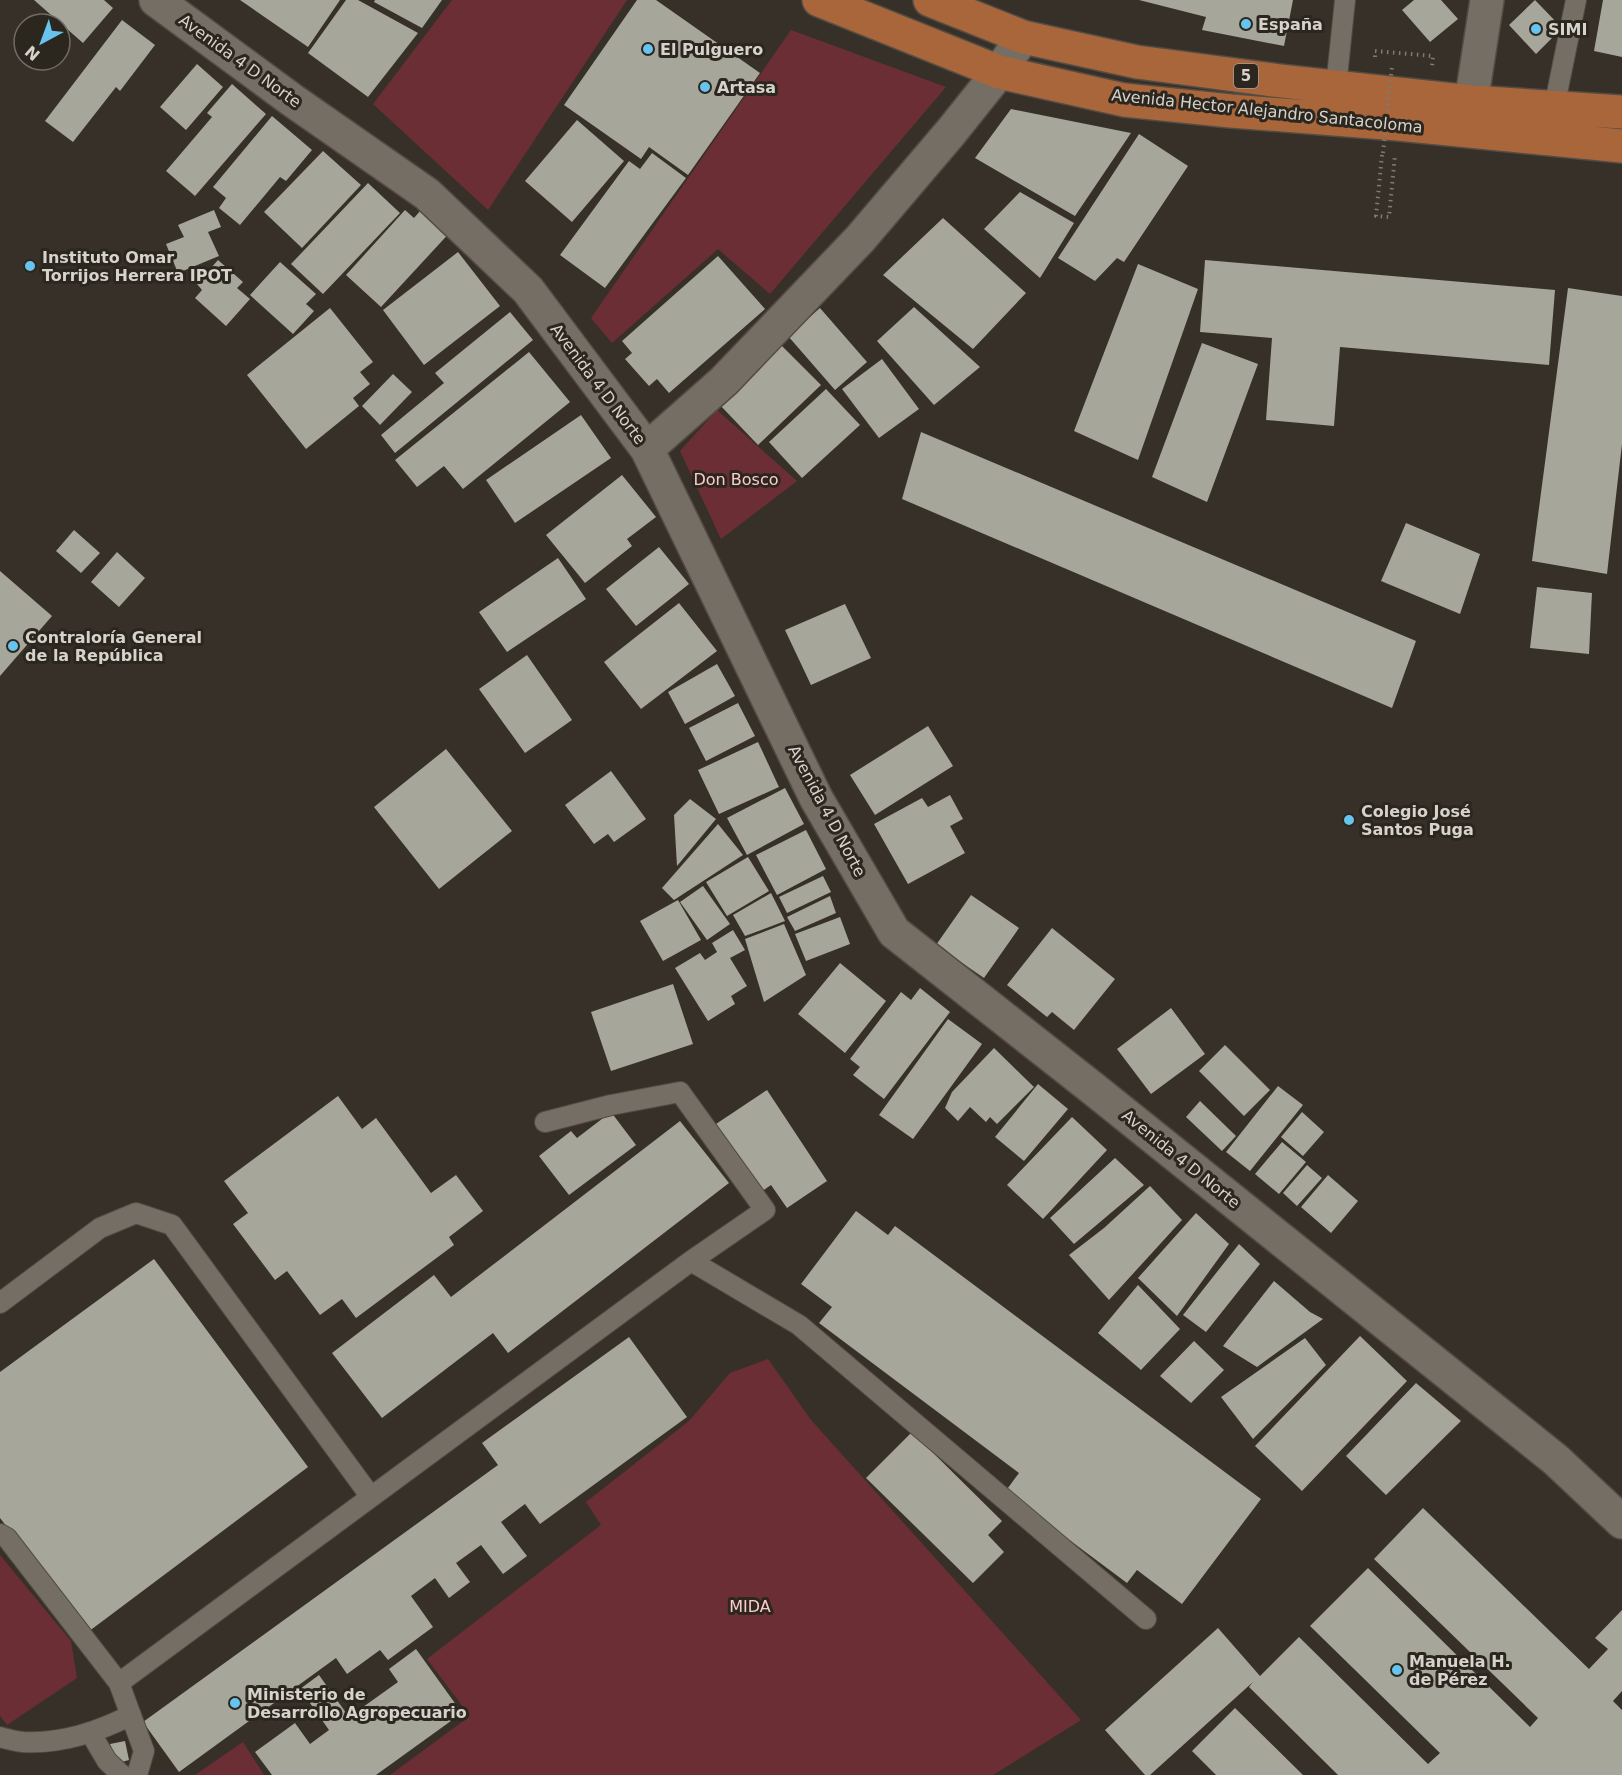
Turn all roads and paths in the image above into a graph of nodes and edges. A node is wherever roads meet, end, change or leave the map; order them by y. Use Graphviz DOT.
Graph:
graph roads {
  1 [pos="156,0"];
  2 [pos="819,0"];
  3 [pos="930,0"];
  4 [pos="1345,0"];
  5 [pos="1487,0"];
  6 [pos="1576,0"];
  7 [pos="1023,37"];
  8 [pos="1392,66"];
  9 [pos="999,72"];
  10 [pos="1336,87"];
  11 [pos="1554,108"];
  12 [pos="1622,112"];
  13 [pos="1468,116"];
  14 [pos="1622,146"];
  15 [pos="1394,168"];
  16 [pos="647,449"];
  17 [pos="545,1122"];
  18 [pos="691,1261"];
  19 [pos="0,1303"];
  20 [pos="371,1497"];
  21 [pos="1622,1522"];
  22 [pos="0,1534"];
  23 [pos="1146,1619"];
  24 [pos="119,1683"];
  25 [pos="131,1715"];
  26 [pos="90,1732"];
  27 [pos="0,1737"];
  28 [pos="122,1775"];
  29 [pos="137,1775"];
  1 -- 16 [label="street, Avenida 4 D Norte"];
  2 -- 9 [label="main road, Avenida Hector Alejandro Santacoloma / 5"];
  3 -- 7 [label="main road, Avenida Hector Alejandro Santacoloma / 5"];
  4 -- 10 [label="lane"];
  5 -- 13 [label="street"];
  6 -- 11 [label="lane"];
  7 -- 9 [label="street"];
  7 -- 10 [label="main road, Avenida Hector Alejandro Santacoloma / 5"];
  8 -- 15 [label="path, bridge"];
  9 -- 13 [label="main road, Avenida Hector Alejandro Santacoloma / 5"];
  9 -- 16 [label="street"];
  10 -- 13 [label="main road, Avenida Hector Alejandro Santacoloma / 5"];
  11 -- 12 [label="main road, Avenida Hector Alejandro Santacoloma / 5"];
  11 -- 13 [label="main road, Avenida Hector Alejandro Santacoloma / 5"];
  13 -- 14 [label="main road, Avenida Hector Alejandro Santacoloma / 5"];
  16 -- 21 [label="street, Avenida 4 D Norte"];
  17 -- 18 [label="lane"];
  18 -- 20 [label="lane"];
  18 -- 23 [label="lane"];
  19 -- 20 [label="lane"];
  20 -- 24 [label="lane"];
  22 -- 24 [label="lane"];
  24 -- 25 [label="lane"];
  25 -- 26 [label="lane"];
  25 -- 29 [label="lane"];
  26 -- 27 [label="lane"];
  26 -- 28 [label="lane"];
}
